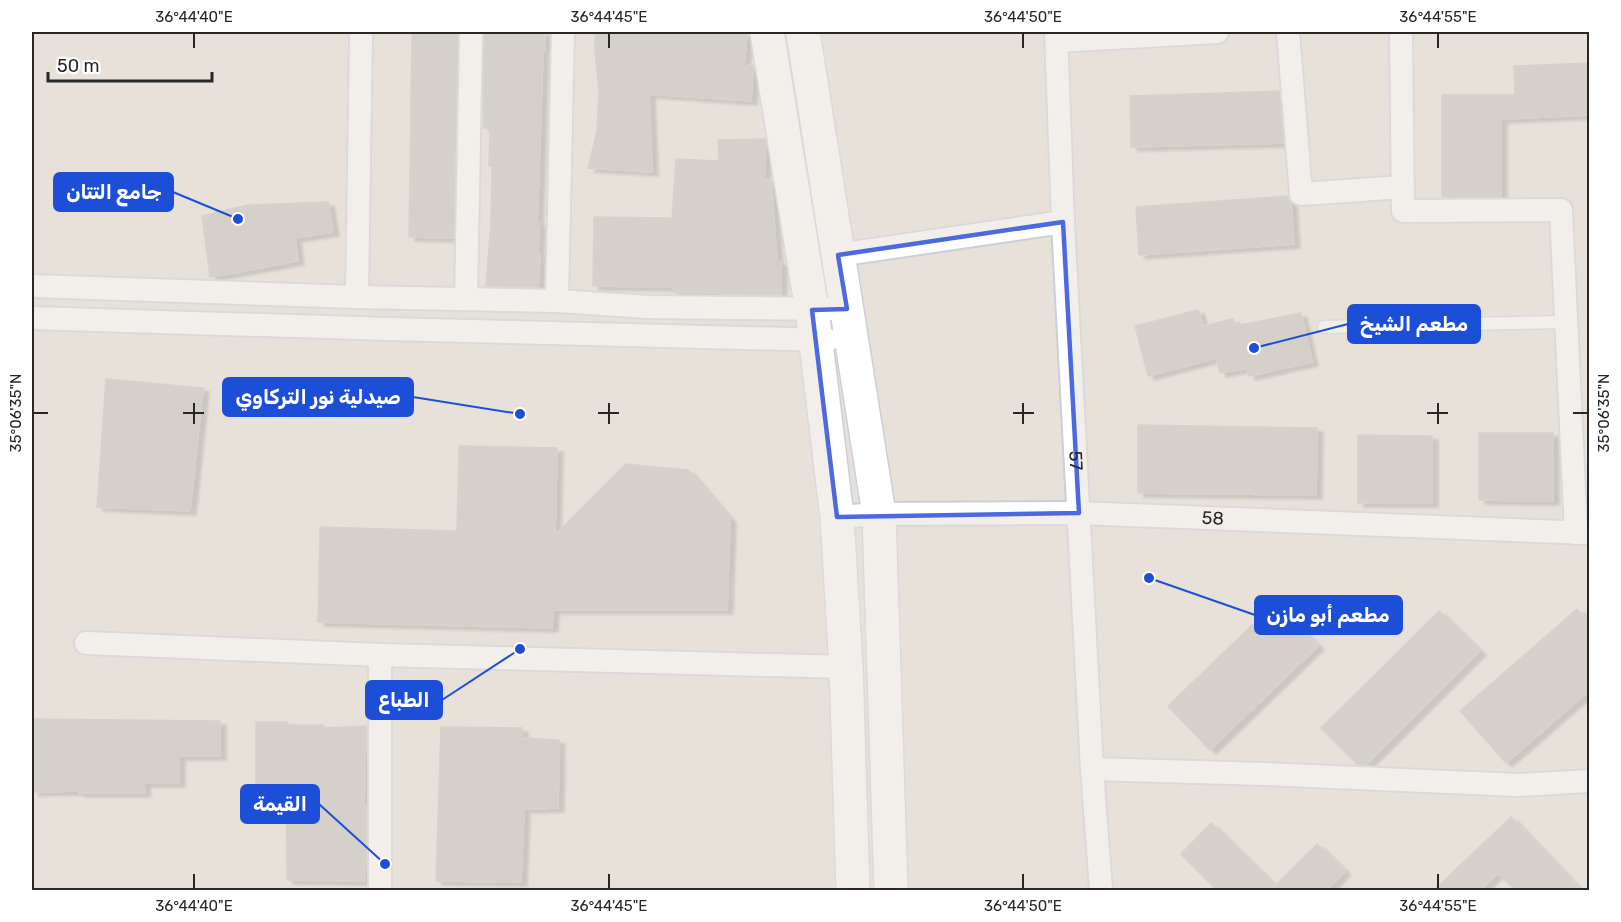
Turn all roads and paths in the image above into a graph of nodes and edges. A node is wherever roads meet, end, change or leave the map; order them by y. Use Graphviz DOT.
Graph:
graph roads {
  1 [pos="361,32"];
  2 [pos="471,32"];
  3 [pos="563,32"];
  4 [pos="767,32"];
  5 [pos="802,32"];
  6 [pos="1217,32"];
  7 [pos="1288,32"];
  8 [pos="1401,32"];
  9 [pos="1056,36"];
  10 [pos="1403,187"];
  11 [pos="1063,222"];
  12 [pos="838,255"];
  13 [pos="32,286"];
  14 [pos="357,297"];
  15 [pos="466,299"];
  16 [pos="557,302"];
  17 [pos="32,318"];
  18 [pos="1566,322"];
  19 [pos="813,325"];
  20 [pos="849,325"];
  21 [pos="1324,327"];
  22 [pos="1079,513"];
  23 [pos="879,514"];
  24 [pos="837,517"];
  25 [pos="1582,533"];
  26 [pos="86,643"];
  27 [pos="380,655"];
  28 [pos="846,667"];
  29 [pos="1092,769"];
  30 [pos="1590,781"];
  31 [pos="380,891"];
  32 [pos="853,891"];
  33 [pos="891,891"];
  34 [pos="1101,891"];
  1 -- 14 [label="street"];
  2 -- 15 [label="street"];
  3 -- 16 [label="street"];
  4 -- 19 [label="main road"];
  5 -- 12 [label="main road"];
  6 -- 9 [label="street"];
  7 -- 10 [label="street"];
  8 -- 10 [label="street"];
  9 -- 11 [label="street, 57"];
  10 -- 18 [label="street"];
  11 -- 12 [label="street"];
  11 -- 22 [label="street, 57"];
  12 -- 20 [label="main road"];
  13 -- 14 [label="street"];
  14 -- 15 [label="street"];
  15 -- 16 [label="street"];
  16 -- 19 [label="street"];
  17 -- 19 [label="street"];
  18 -- 21 [label="lane"];
  18 -- 25 [label="street"];
  19 -- 20 [label="street"];
  19 -- 20 [label="street"];
  19 -- 24 [label="main road"];
  20 -- 23 [label="main road"];
  22 -- 23 [label="street, 58"];
  22 -- 25 [label="street, 58"];
  22 -- 29 [label="street, 57"];
  23 -- 24 [label="street, 58"];
  23 -- 33 [label="main road"];
  24 -- 28 [label="main road"];
  26 -- 27 [label="street"];
  27 -- 28 [label="street"];
  27 -- 31 [label="street"];
  28 -- 32 [label="main road"];
  29 -- 30 [label="street"];
  29 -- 34 [label="street, 57"];
}
